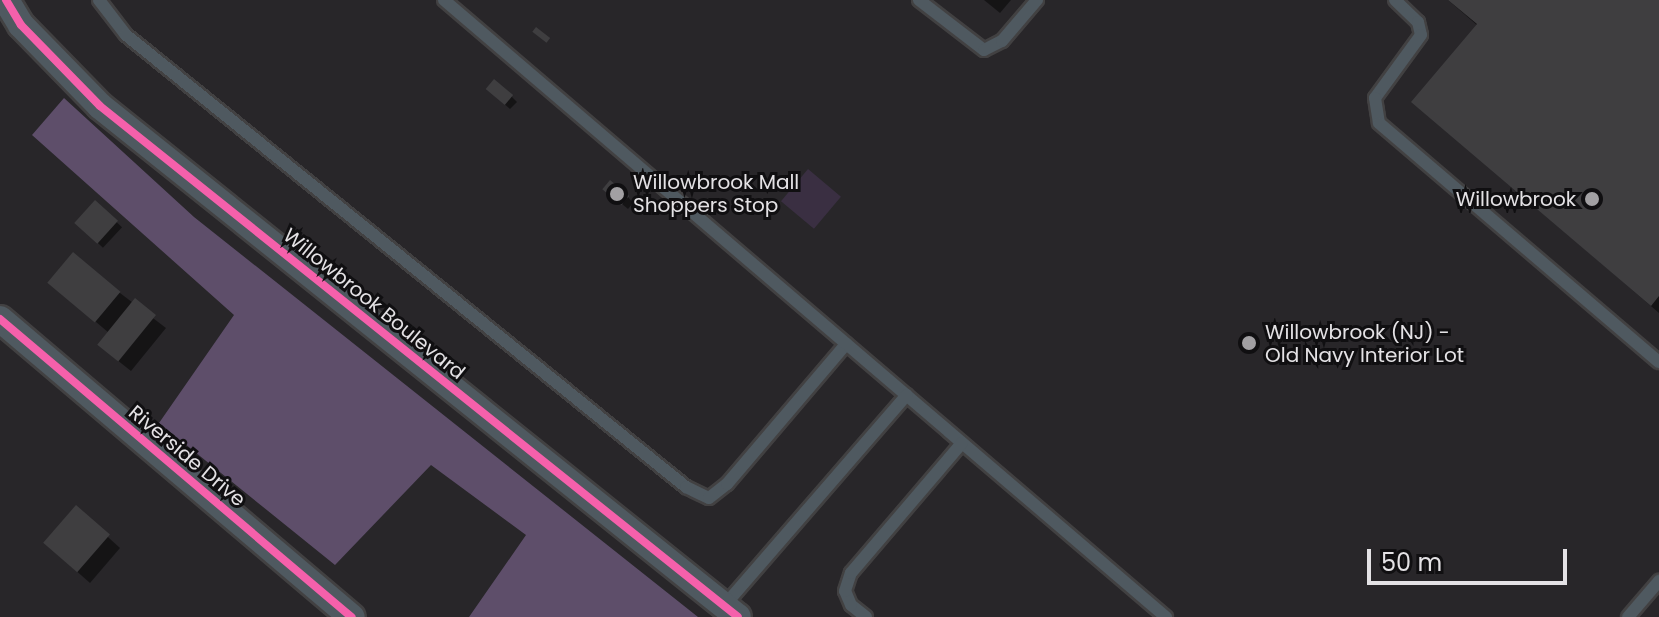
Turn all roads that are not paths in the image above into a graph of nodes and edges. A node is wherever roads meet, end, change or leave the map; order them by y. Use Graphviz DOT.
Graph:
graph roads {
  1 [pos="6,0"];
  2 [pos="99,0"];
  3 [pos="444,0"];
  4 [pos="919,0"];
  5 [pos="1037,0"];
  6 [pos="1395,0"];
  7 [pos="0,319"];
  8 [pos="846,344"];
  9 [pos="1658,358"];
  10 [pos="907,395"];
  11 [pos="962,443"];
  12 [pos="1659,581"];
  13 [pos="731,611"];
  14 [pos="352,617"];
  15 [pos="866,617"];
  16 [pos="1166,617"];
  17 [pos="1628,617"];
  1 -- 13 [label="street, Willowbrook Boulevard"];
  2 -- 8 [label="lane"];
  3 -- 8 [label="lane"];
  4 -- 5 [label="lane"];
  6 -- 9 [label="lane"];
  7 -- 14 [label="street, Riverside Drive"];
  8 -- 10 [label="lane"];
  10 -- 11 [label="lane"];
  10 -- 13 [label="lane"];
  11 -- 15 [label="lane"];
  11 -- 16 [label="lane"];
  12 -- 17 [label="lane"];
}
